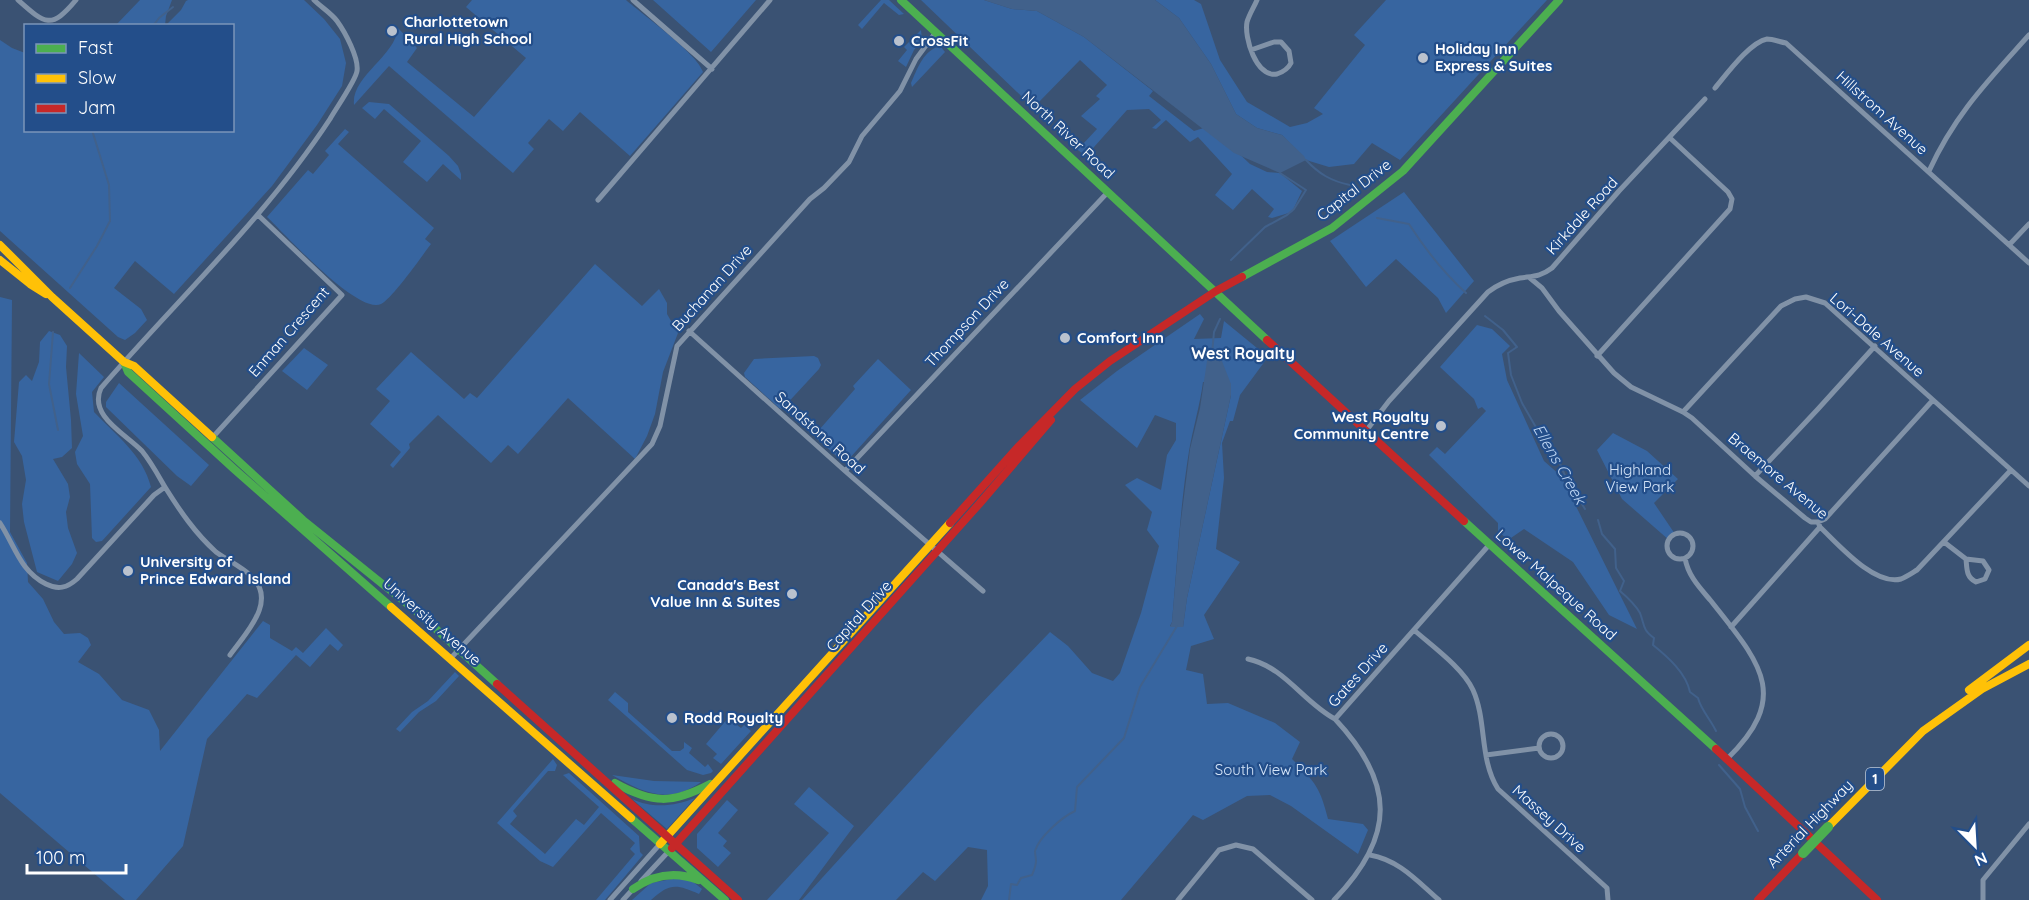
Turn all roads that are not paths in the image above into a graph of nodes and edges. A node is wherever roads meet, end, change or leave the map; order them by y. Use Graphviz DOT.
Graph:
graph roads {
  1 [pos="18,0"];
  2 [pos="76,0"];
  3 [pos="314,0"];
  4 [pos="633,0"];
  5 [pos="770,0"];
  6 [pos="901,0"];
  7 [pos="1257,0"];
  8 [pos="1559,0"];
  9 [pos="936,32"];
  10 [pos="2029,35"];
  11 [pos="1251,50"];
  12 [pos="712,69"];
  13 [pos="1714,88"];
  14 [pos="1705,99"];
  15 [pos="1670,138"];
  16 [pos="1929,171"];
  17 [pos="1108,192"];
  18 [pos="598,200"];
  19 [pos="258,215"];
  20 [pos="2029,224"];
  21 [pos="0,245"];
  22 [pos="2009,245"];
  23 [pos="0,260"];
  24 [pos="2029,263"];
  25 [pos="1530,278"];
  26 [pos="1216,291"];
  27 [pos="52,297"];
  28 [pos="689,331"];
  29 [pos="1875,346"];
  30 [pos="1598,356"];
  31 [pos="121,365"];
  32 [pos="1933,400"];
  33 [pos="1683,412"];
  34 [pos="1366,431"];
  35 [pos="212,438"];
  36 [pos="2011,470"];
  37 [pos="845,471"];
  38 [pos="1755,476"];
  39 [pos="2029,486"];
  40 [pos="165,487"];
  41 [pos="0,523"];
  42 [pos="1819,525"];
  43 [pos="1944,542"];
  44 [pos="1490,545"];
  45 [pos="933,549"];
  46 [pos="1685,558"];
  47 [pos="1966,559"];
  48 [pos="982,591"];
  49 [pos="1731,627"];
  50 [pos="1414,630"];
  51 [pos="2029,645"];
  52 [pos="459,650"];
  53 [pos="230,655"];
  54 [pos="450,659"];
  55 [pos="1248,660"];
  56 [pos="2029,664"];
  57 [pos="1335,719"];
  58 [pos="1923,731"];
  59 [pos="1539,748"];
  60 [pos="1486,755"];
  61 [pos="1726,759"];
  62 [pos="598,774"];
  63 [pos="718,780"];
  64 [pos="2029,824"];
  65 [pos="667,844"];
  66 [pos="1370,855"];
  67 [pos="633,890"];
  68 [pos="723,898"];
  69 [pos="610,900"];
  70 [pos="623,900"];
  71 [pos="738,900"];
  72 [pos="1178,900"];
  73 [pos="1312,900"];
  74 [pos="1334,900"];
  75 [pos="1439,900"];
  76 [pos="1608,900"];
  77 [pos="1758,900"];
  78 [pos="1877,900"];
  79 [pos="1983,900"];
  1 -- 2 [label="street"];
  3 -- 19 [label="street"];
  4 -- 12 [label="street"];
  5 -- 12 [label="street"];
  6 -- 9 [label="main road, North River Road"];
  7 -- 11 [label="street"];
  8 -- 26 [label="main road, Capital Drive"];
  9 -- 17 [label="main road, North River Road"];
  9 -- 28 [label="street, Buchanan Drive"];
  10 -- 16 [label="street"];
  11 -- 11 [label="street"];
  12 -- 18 [label="street"];
  13 -- 16 [label="street, Hillstrom Avenue"];
  14 -- 15 [label="street, Kirkdale Road"];
  15 -- 25 [label="street, Kirkdale Road"];
  15 -- 30 [label="street"];
  16 -- 22 [label="street, Hillstrom Avenue"];
  17 -- 26 [label="main road, North River Road"];
  17 -- 37 [label="street, Thompson Drive"];
  19 -- 31 [label="street"];
  19 -- 35 [label="street, Enman Crescent"];
  20 -- 22 [label="street"];
  21 -- 27 [label="main road, University Avenue"];
  22 -- 24 [label="street, Hillstrom Avenue"];
  23 -- 27 [label="main road, University Avenue"];
  25 -- 30 [label="street, Braemore Avenue"];
  25 -- 34 [label="street, Kirkdale Road"];
  26 -- 34 [label="main road, Lower Malpeque Road"];
  26 -- 45 [label="main road, Capital Drive"];
  27 -- 31 [label="main road, University Avenue"];
  28 -- 37 [label="street, Sandstone Road"];
  28 -- 52 [label="street, Buchanan Drive"];
  29 -- 32 [label="street, Lori-Dale Avenue"];
  29 -- 33 [label="street, Lori-Dale Avenue"];
  29 -- 38 [label="street"];
  30 -- 33 [label="street, Braemore Avenue"];
  31 -- 35 [label="main road, University Avenue"];
  31 -- 40 [label="street"];
  31 -- 54 [label="main road, University Avenue"];
  32 -- 36 [label="street, Lori-Dale Avenue"];
  32 -- 42 [label="street"];
  33 -- 38 [label="street, Braemore Avenue"];
  34 -- 44 [label="main road, Lower Malpeque Road"];
  35 -- 52 [label="main road, University Avenue"];
  36 -- 39 [label="street, Lori-Dale Avenue"];
  36 -- 43 [label="street, Braemore Avenue"];
  37 -- 45 [label="street, Sandstone Road"];
  38 -- 42 [label="street, Braemore Avenue"];
  40 -- 41 [label="street"];
  40 -- 53 [label="street"];
  42 -- 43 [label="street, Braemore Avenue"];
  42 -- 49 [label="street"];
  43 -- 47 [label="street"];
  44 -- 50 [label="street, Gates Drive"];
  44 -- 61 [label="main road, Lower Malpeque Road"];
  45 -- 48 [label="street, Sandstone Road"];
  45 -- 63 [label="main road, Capital Drive"];
  45 -- 65 [label="main road, Capital Drive"];
  46 -- 46 [label="street"];
  46 -- 49 [label="street"];
  47 -- 47 [label="street"];
  49 -- 61 [label="street"];
  50 -- 57 [label="street, Gates Drive"];
  50 -- 60 [label="street, Massey Drive"];
  51 -- 58 [label="main road"];
  52 -- 54 [label="street, Buchanan Drive"];
  52 -- 62 [label="main road, University Avenue"];
  54 -- 65 [label="main road, University Avenue"];
  55 -- 57 [label="street"];
  56 -- 58 [label="main road, Arterial Highway / 1"];
  57 -- 66 [label="street, Gates Drive"];
  58 -- 77 [label="main road, Arterial Highway / 1, bridge"];
  59 -- 59 [label="street"];
  59 -- 60 [label="street"];
  60 -- 76 [label="street, Massey Drive"];
  61 -- 78 [label="main road, Lower Malpeque Road"];
  62 -- 63 [label="main road"];
  62 -- 65 [label="main road, University Avenue"];
  63 -- 65 [label="main road, Capital Drive"];
  64 -- 79 [label="street"];
  65 -- 67 [label="street"];
  65 -- 68 [label="main road, University Avenue"];
  65 -- 69 [label="street"];
  65 -- 71 [label="main road"];
  66 -- 74 [label="street, Gates Drive"];
  66 -- 75 [label="street"];
  67 -- 68 [label="main road"];
  67 -- 70 [label="street"];
  72 -- 73 [label="street"];
}
